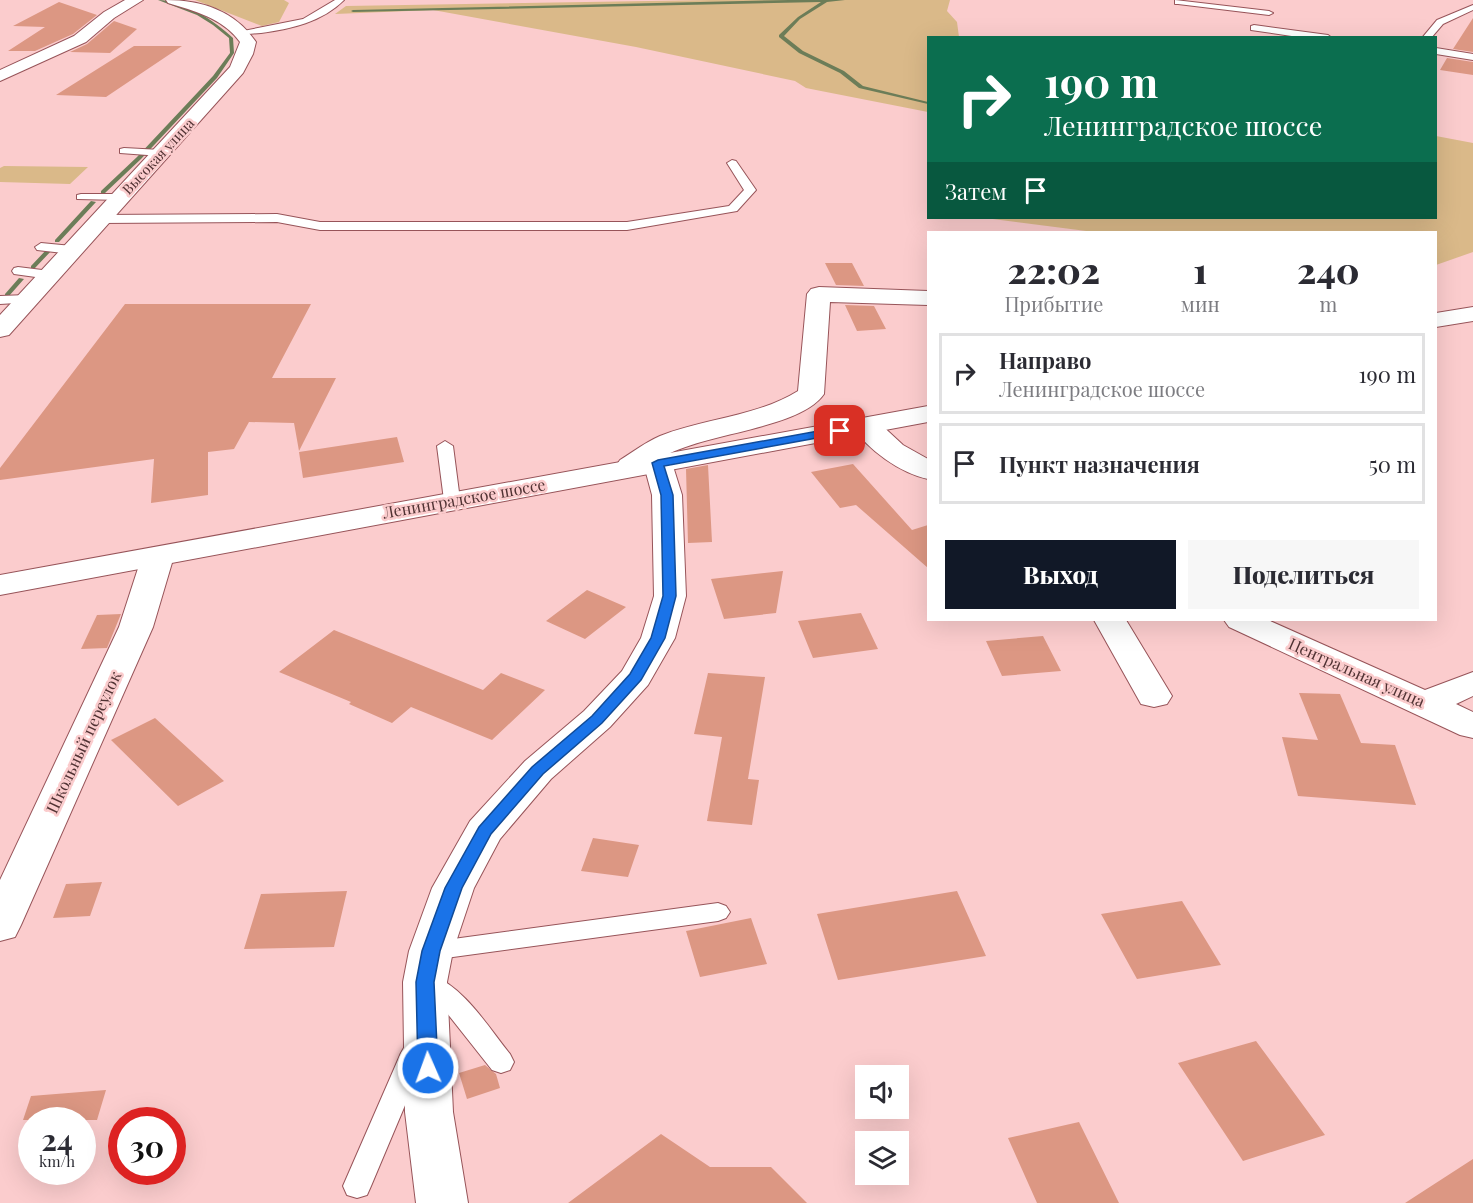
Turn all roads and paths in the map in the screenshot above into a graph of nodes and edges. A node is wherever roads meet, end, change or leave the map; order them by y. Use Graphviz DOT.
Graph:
graph roads {
  1 [pos="136,0"];
  2 [pos="173,0"];
  3 [pos="340,0"];
  4 [pos="1180,0"];
  5 [pos="1473,7"];
  6 [pos="1254,28"];
  7 [pos="242,32"];
  8 [pos="1247,36"];
  9 [pos="1313,36"];
  10 [pos="1427,36"];
  11 [pos="1437,51"];
  12 [pos="1473,57"];
  13 [pos="0,76"];
  14 [pos="130,151"];
  15 [pos="156,153"];
  16 [pos="732,163"];
  17 [pos="81,196"];
  18 [pos="121,197"];
  19 [pos="100,219"];
  20 [pos="41,247"];
  21 [pos="72,250"];
  22 [pos="18,271"];
  23 [pos="50,274"];
  24 [pos="927,298"];
  25 [pos="28,299"];
  26 [pos="0,300"];
  27 [pos="1473,314"];
  28 [pos="1437,320"];
  29 [pos="0,330"];
  30 [pos="927,414"];
  31 [pos="866,426"];
  32 [pos="445,446"];
  33 [pos="642,466"];
  34 [pos="927,469"];
  35 [pos="452,500"];
  36 [pos="159,556"];
  37 [pos="0,585"];
  38 [pos="1111,621"];
  39 [pos="1243,621"];
  40 [pos="1473,683"];
  41 [pos="1154,696"];
  42 [pos="1427,703"];
  43 [pos="1473,726"];
  44 [pos="718,912"];
  45 [pos="0,925"];
  46 [pos="428,967"];
  47 [pos="426,1023"];
  48 [pos="501,1062"];
  49 [pos="357,1186"];
  50 [pos="442,1203"];
  1 -- 13 [label="street"];
  2 -- 7 [label="street"];
  3 -- 7 [label="lane"];
  4 -- 6 [label="lane"];
  5 -- 10 [label="lane"];
  6 -- 8 [label="lane"];
  6 -- 9 [label="lane"];
  7 -- 15 [label="street, Высокая улица"];
  11 -- 12 [label="lane"];
  14 -- 15 [label="lane"];
  15 -- 18 [label="street, Высокая улица"];
  16 -- 19 [label="lane"];
  17 -- 18 [label="lane"];
  18 -- 19 [label="street, Высокая улица"];
  19 -- 21 [label="street, Высокая улица"];
  20 -- 21 [label="lane"];
  21 -- 23 [label="street, Высокая улица"];
  22 -- 23 [label="lane"];
  23 -- 25 [label="street, Высокая улица"];
  24 -- 33 [label="street"];
  25 -- 26 [label="lane"];
  25 -- 29 [label="street, Высокая улица"];
  27 -- 28 [label="street"];
  30 -- 31 [label="street, Ленинградское шоссе"];
  31 -- 33 [label="street, Ленинградское шоссе"];
  31 -- 34 [label="street"];
  32 -- 35 [label="lane"];
  33 -- 35 [label="street, Ленинградское шоссе"];
  33 -- 46 [label="street"];
  35 -- 36 [label="street, Ленинградское шоссе"];
  36 -- 37 [label="street, Ленинградское шоссе"];
  36 -- 45 [label="street, Школьный переулок"];
  38 -- 41 [label="street"];
  39 -- 42 [label="street, Центральная улица"];
  40 -- 42 [label="street"];
  42 -- 43 [label="street, Центральная улица"];
  44 -- 46 [label="lane"];
  46 -- 47 [label="street"];
  46 -- 48 [label="lane"];
  47 -- 49 [label="lane"];
  47 -- 50 [label="street"];
}
